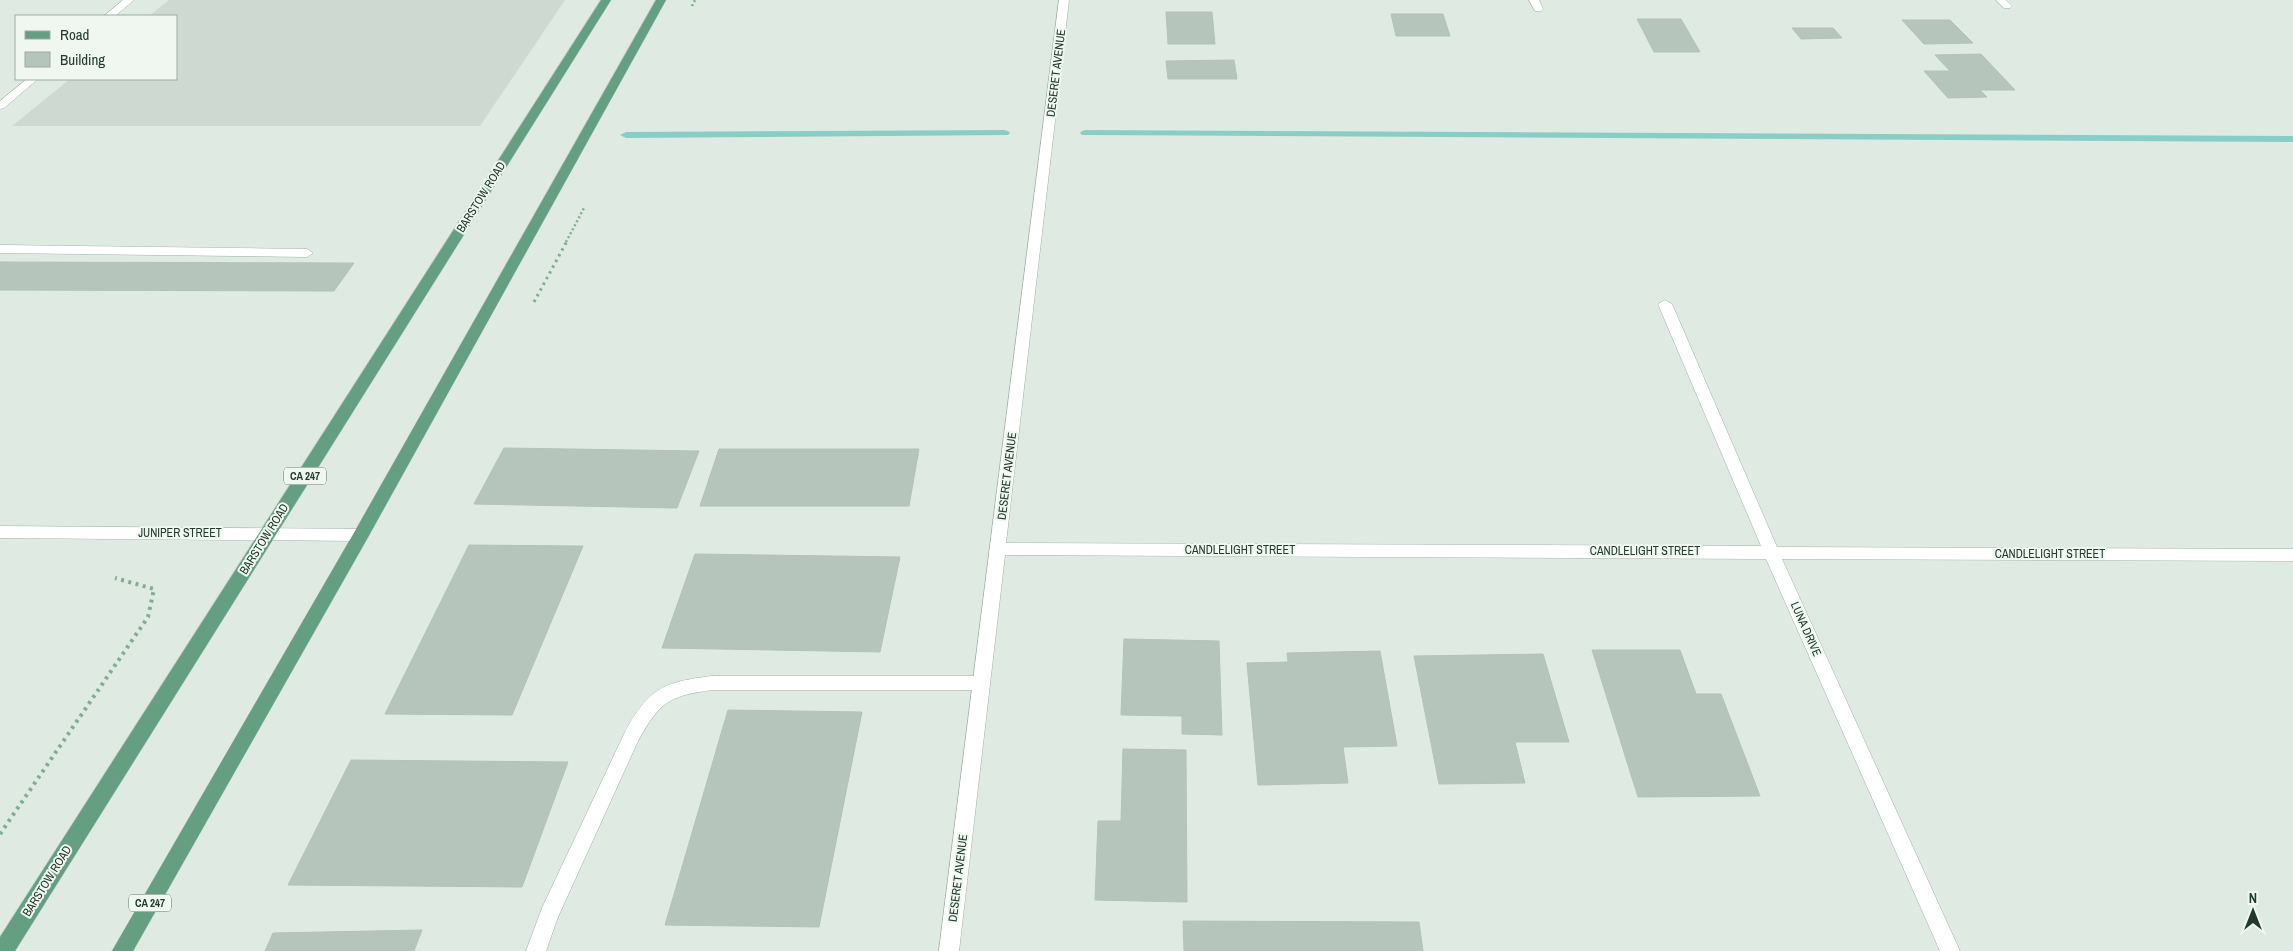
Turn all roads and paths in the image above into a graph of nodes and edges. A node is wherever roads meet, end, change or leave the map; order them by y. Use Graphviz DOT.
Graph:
graph roads {
  1 [pos="129,0"];
  2 [pos="606,0"];
  3 [pos="661,0"];
  4 [pos="1064,0"];
  5 [pos="110,15"];
  6 [pos="33,80"];
  7 [pos="0,106"];
  8 [pos="0,249"];
  9 [pos="307,252"];
  10 [pos="1665,304"];
  11 [pos="0,532"];
  12 [pos="268,534"];
  13 [pos="361,535"];
  14 [pos="998,549"];
  15 [pos="1771,552"];
  16 [pos="2293,555"];
  17 [pos="115,578"];
  18 [pos="981,683"];
  19 [pos="0,834"];
  20 [pos="3,951"];
  21 [pos="122,951"];
  22 [pos="536,951"];
  23 [pos="949,951"];
  24 [pos="1950,951"];
  1 -- 5 [label="street"];
  2 -- 12 [label="main road, BARSTOW ROAD / CA 247"];
  3 -- 13 [label="main road, CA 247"];
  4 -- 14 [label="street, DESERET AVENUE"];
  6 -- 7 [label="street"];
  8 -- 9 [label="street"];
  10 -- 15 [label="street, LUNA DRIVE"];
  11 -- 12 [label="street, JUNIPER STREET"];
  12 -- 13 [label="street, JUNIPER STREET"];
  12 -- 20 [label="main road, BARSTOW ROAD / CA 247"];
  13 -- 21 [label="main road, CA 247"];
  14 -- 15 [label="street, CANDLELIGHT STREET"];
  14 -- 18 [label="street, DESERET AVENUE"];
  15 -- 16 [label="street, CANDLELIGHT STREET"];
  15 -- 24 [label="street, LUNA DRIVE"];
  17 -- 19 [label="path"];
  18 -- 22 [label="street"];
  18 -- 23 [label="street, DESERET AVENUE"];
}
